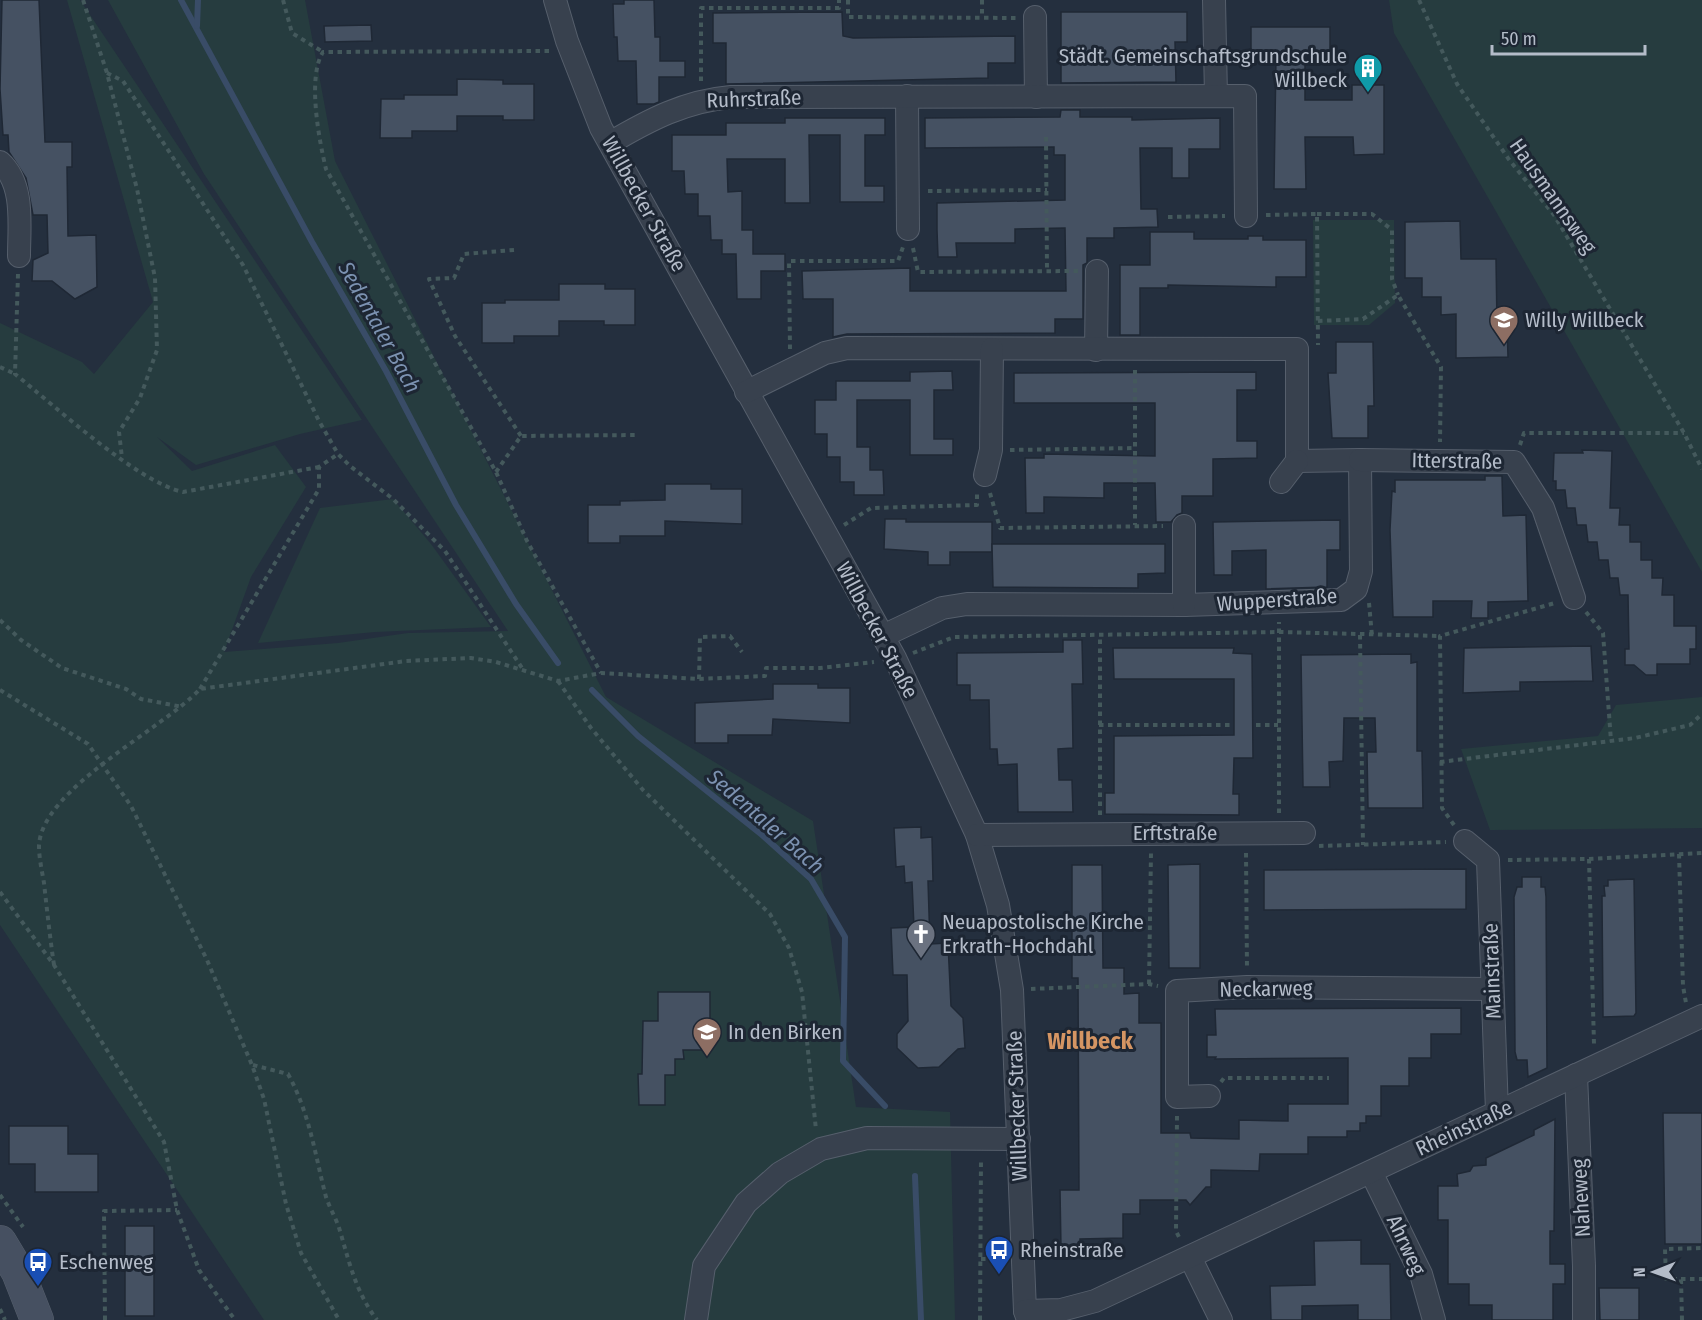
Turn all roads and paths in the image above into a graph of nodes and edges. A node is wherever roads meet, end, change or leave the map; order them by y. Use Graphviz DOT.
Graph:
graph roads {
  1 [pos="82,0"];
  2 [pos="283,0"];
  3 [pos="555,0"];
  4 [pos="839,0"];
  5 [pos="848,0"];
  6 [pos="982,0"];
  7 [pos="1214,0"];
  8 [pos="1419,0"];
  9 [pos="982,16"];
  10 [pos="1035,18"];
  11 [pos="570,51"];
  12 [pos="323,52"];
  13 [pos="107,73"];
  14 [pos="907,96"];
  15 [pos="1216,96"];
  16 [pos="1036,97"];
  17 [pos="702,100"];
  18 [pos="1046,137"];
  19 [pos="610,143"];
  20 [pos="0,162"];
  21 [pos="1047,190"];
  22 [pos="909,191"];
  23 [pos="1317,214"];
  24 [pos="1245,216"];
  25 [pos="1168,217"];
  26 [pos="908,229"];
  27 [pos="514,250"];
  28 [pos="18,256"];
  29 [pos="1047,271"];
  30 [pos="1097,271"];
  31 [pos="1398,295"];
  32 [pos="1318,321"];
  33 [pos="992,349"];
  34 [pos="1298,349"];
  35 [pos="1096,350"];
  36 [pos="1134,351"];
  37 [pos="0,367"];
  38 [pos="790,368"];
  39 [pos="15,374"];
  40 [pos="746,392"];
  41 [pos="1684,433"];
  42 [pos="638,435"];
  43 [pos="521,436"];
  44 [pos="1135,448"];
  45 [pos="991,450"];
  46 [pos="338,454"];
  47 [pos="122,458"];
  48 [pos="1360,460"];
  49 [pos="1297,461"];
  50 [pos="1440,461"];
  51 [pos="1514,462"];
  52 [pos="319,467"];
  53 [pos="1702,469"];
  54 [pos="496,472"];
  55 [pos="985,475"];
  56 [pos="1281,482"];
  57 [pos="1135,525"];
  58 [pos="1184,526"];
  59 [pos="827,535"];
  60 [pos="1356,589"];
  61 [pos="1574,598"];
  62 [pos="1279,604"];
  63 [pos="1184,605"];
  64 [pos="0,620"];
  65 [pos="1279,632"];
  66 [pos="1360,635"];
  67 [pos="883,636"];
  68 [pos="1100,636"];
  69 [pos="1372,636"];
  70 [pos="1440,636"];
  71 [pos="742,652"];
  72 [pos="895,658"];
  73 [pos="524,670"];
  74 [pos="601,673"];
  75 [pos="699,679"];
  76 [pos="558,681"];
  77 [pos="200,689"];
  78 [pos="0,690"];
  79 [pos="184,707"];
  80 [pos="1702,714"];
  81 [pos="1099,725"];
  82 [pos="1231,725"];
  83 [pos="1256,725"];
  84 [pos="1278,725"];
  85 [pos="1611,741"];
  86 [pos="103,762"];
  87 [pos="1440,762"];
  88 [pos="1151,833"];
  89 [pos="1246,833"];
  90 [pos="1279,833"];
  91 [pos="1304,833"];
  92 [pos="1100,834"];
  93 [pos="976,835"];
  94 [pos="1465,841"];
  95 [pos="1363,845"];
  96 [pos="1702,853"];
  97 [pos="1679,854"];
  98 [pos="1589,859"];
  99 [pos="1488,860"];
  100 [pos="0,892"];
  101 [pos="54,965"];
  102 [pos="1149,984"];
  103 [pos="1247,987"];
  104 [pos="1492,989"];
  105 [pos="1012,990"];
  106 [pos="1178,991"];
  107 [pos="1696,1019"];
  108 [pos="252,1065"];
  109 [pos="1585,1070"];
  110 [pos="1329,1078"];
  111 [pos="1209,1096"];
  112 [pos="1497,1112"];
  113 [pos="1019,1138"];
  114 [pos="981,1139"];
  115 [pos="1176,1143"];
  116 [pos="821,1149"];
  117 [pos="1371,1172"];
  118 [pos="177,1210"];
  119 [pos="0,1242"];
  120 [pos="1702,1248"];
  121 [pos="1190,1257"];
  122 [pos="981,1259"];
  123 [pos="999,1259"];
  124 [pos="1702,1278"];
  125 [pos="1681,1279"];
  126 [pos="0,1309"];
  127 [pos="1025,1317"];
  128 [pos="5,1320"];
  129 [pos="37,1320"];
  130 [pos="105,1320"];
  131 [pos="235,1320"];
  132 [pos="339,1320"];
  133 [pos="378,1320"];
  134 [pos="696,1320"];
  135 [pos="981,1320"];
  136 [pos="1221,1320"];
  137 [pos="1434,1320"];
  138 [pos="1584,1320"];
  139 [pos="1682,1320"];
  1 -- 13 [label="path"];
  2 -- 12 [label="path"];
  3 -- 11 [label="street, Willbecker Straße"];
  4 -- 17 [label="path"];
  5 -- 9 [label="path"];
  6 -- 9 [label="path"];
  7 -- 15 [label="street"];
  8 -- 41 [label="path, Hausmannsweg"];
  9 -- 10 [label="path"];
  10 -- 16 [label="street"];
  11 -- 12 [label="path"];
  11 -- 19 [label="street, Willbecker Straße"];
  12 -- 54 [label="path"];
  13 -- 46 [label="path"];
  13 -- 47 [label="path"];
  14 -- 16 [label="street, Ruhrstraße"];
  14 -- 17 [label="street, Ruhrstraße"];
  14 -- 22 [label="street"];
  15 -- 16 [label="street, Ruhrstraße"];
  15 -- 24 [label="street, Ruhrstraße"];
  17 -- 19 [label="street, Ruhrstraße"];
  18 -- 21 [label="path"];
  19 -- 40 [label="street, Willbecker Straße"];
  20 -- 28 [label="street"];
  21 -- 22 [label="path"];
  21 -- 29 [label="path"];
  22 -- 26 [label="street"];
  23 -- 24 [label="path"];
  23 -- 31 [label="path"];
  23 -- 32 [label="path"];
  24 -- 25 [label="path"];
  26 -- 29 [label="path"];
  26 -- 38 [label="path"];
  27 -- 43 [label="path"];
  28 -- 39 [label="path"];
  29 -- 30 [label="path"];
  30 -- 35 [label="street"];
  31 -- 32 [label="path"];
  31 -- 50 [label="path"];
  32 -- 34 [label="path"];
  33 -- 35 [label="street"];
  33 -- 38 [label="street"];
  33 -- 45 [label="street"];
  34 -- 36 [label="street"];
  34 -- 49 [label="street"];
  35 -- 36 [label="street"];
  36 -- 44 [label="path"];
  37 -- 39 [label="path"];
  38 -- 40 [label="street"];
  39 -- 47 [label="path"];
  40 -- 59 [label="street, Willbecker Straße"];
  41 -- 51 [label="path"];
  41 -- 53 [label="path, Hausmannsweg"];
  42 -- 43 [label="path"];
  43 -- 54 [label="path"];
  44 -- 45 [label="path"];
  44 -- 57 [label="path"];
  45 -- 55 [label="street"];
  46 -- 52 [label="path"];
  46 -- 73 [label="path"];
  47 -- 52 [label="path"];
  48 -- 49 [label="street"];
  48 -- 50 [label="street, Itterstraße"];
  48 -- 60 [label="street, Wupperstraße"];
  49 -- 56 [label="street"];
  50 -- 51 [label="street, Itterstraße"];
  51 -- 61 [label="street, Itterstraße"];
  52 -- 77 [label="path"];
  54 -- 74 [label="path"];
  55 -- 57 [label="path"];
  55 -- 59 [label="path"];
  57 -- 58 [label="path"];
  58 -- 63 [label="street"];
  59 -- 67 [label="street, Willbecker Straße"];
  60 -- 62 [label="street, Wupperstraße"];
  60 -- 69 [label="path"];
  61 -- 70 [label="path"];
  61 -- 85 [label="path"];
  62 -- 63 [label="street, Wupperstraße"];
  62 -- 65 [label="path"];
  63 -- 67 [label="street, Wupperstraße"];
  64 -- 79 [label="path"];
  65 -- 66 [label="path"];
  65 -- 68 [label="path"];
  65 -- 84 [label="path"];
  66 -- 69 [label="path"];
  66 -- 95 [label="path"];
  67 -- 72 [label="street, Willbecker Straße"];
  68 -- 72 [label="path"];
  68 -- 81 [label="path"];
  69 -- 70 [label="path"];
  70 -- 87 [label="path"];
  71 -- 75 [label="path"];
  72 -- 75 [label="path"];
  72 -- 93 [label="street, Willbecker Straße"];
  73 -- 76 [label="path"];
  73 -- 77 [label="path"];
  74 -- 75 [label="path"];
  74 -- 76 [label="path"];
  76 -- 116 [label="path"];
  77 -- 79 [label="path"];
  78 -- 86 [label="path"];
  79 -- 86 [label="path"];
  80 -- 85 [label="path"];
  81 -- 82 [label="path"];
  81 -- 92 [label="path"];
  83 -- 84 [label="path"];
  84 -- 90 [label="path"];
  85 -- 87 [label="path"];
  86 -- 101 [label="path"];
  86 -- 108 [label="path"];
  87 -- 94 [label="path"];
  88 -- 89 [label="street, Erftstraße"];
  88 -- 92 [label="street, Erftstraße"];
  88 -- 102 [label="path"];
  89 -- 90 [label="street, Erftstraße"];
  89 -- 103 [label="path"];
  90 -- 91 [label="street, Erftstraße"];
  91 -- 95 [label="path"];
  92 -- 93 [label="street, Erftstraße"];
  93 -- 105 [label="street, Willbecker Straße"];
  94 -- 95 [label="path"];
  94 -- 99 [label="street"];
  96 -- 97 [label="path"];
  97 -- 98 [label="path"];
  97 -- 107 [label="path"];
  98 -- 99 [label="path"];
  98 -- 109 [label="path"];
  99 -- 104 [label="street, Mainstraße"];
  100 -- 101 [label="path"];
  101 -- 118 [label="path"];
  102 -- 105 [label="path"];
  102 -- 106 [label="path"];
  103 -- 104 [label="street, Neckarweg"];
  103 -- 106 [label="street, Neckarweg"];
  104 -- 112 [label="street, Mainstraße"];
  105 -- 113 [label="street, Willbecker Straße"];
  106 -- 111 [label="street"];
  107 -- 109 [label="street, Rheinstraße"];
  108 -- 132 [label="path"];
  108 -- 133 [label="path"];
  109 -- 112 [label="street, Rheinstraße"];
  109 -- 138 [label="street, Naheweg"];
  110 -- 111 [label="path"];
  112 -- 117 [label="street, Rheinstraße"];
  113 -- 114 [label="street"];
  113 -- 127 [label="street, Willbecker Straße"];
  114 -- 116 [label="street"];
  114 -- 122 [label="path"];
  115 -- 121 [label="path"];
  116 -- 134 [label="street"];
  117 -- 121 [label="street, Rheinstraße"];
  117 -- 137 [label="street, Ahrweg"];
  118 -- 130 [label="path"];
  118 -- 131 [label="path"];
  119 -- 129 [label="street"];
  120 -- 125 [label="path"];
  121 -- 127 [label="street, Rheinstraße"];
  121 -- 136 [label="street"];
  122 -- 123 [label="path"];
  122 -- 135 [label="path"];
  124 -- 125 [label="path"];
  125 -- 139 [label="path"];
  126 -- 128 [label="path"];
}
